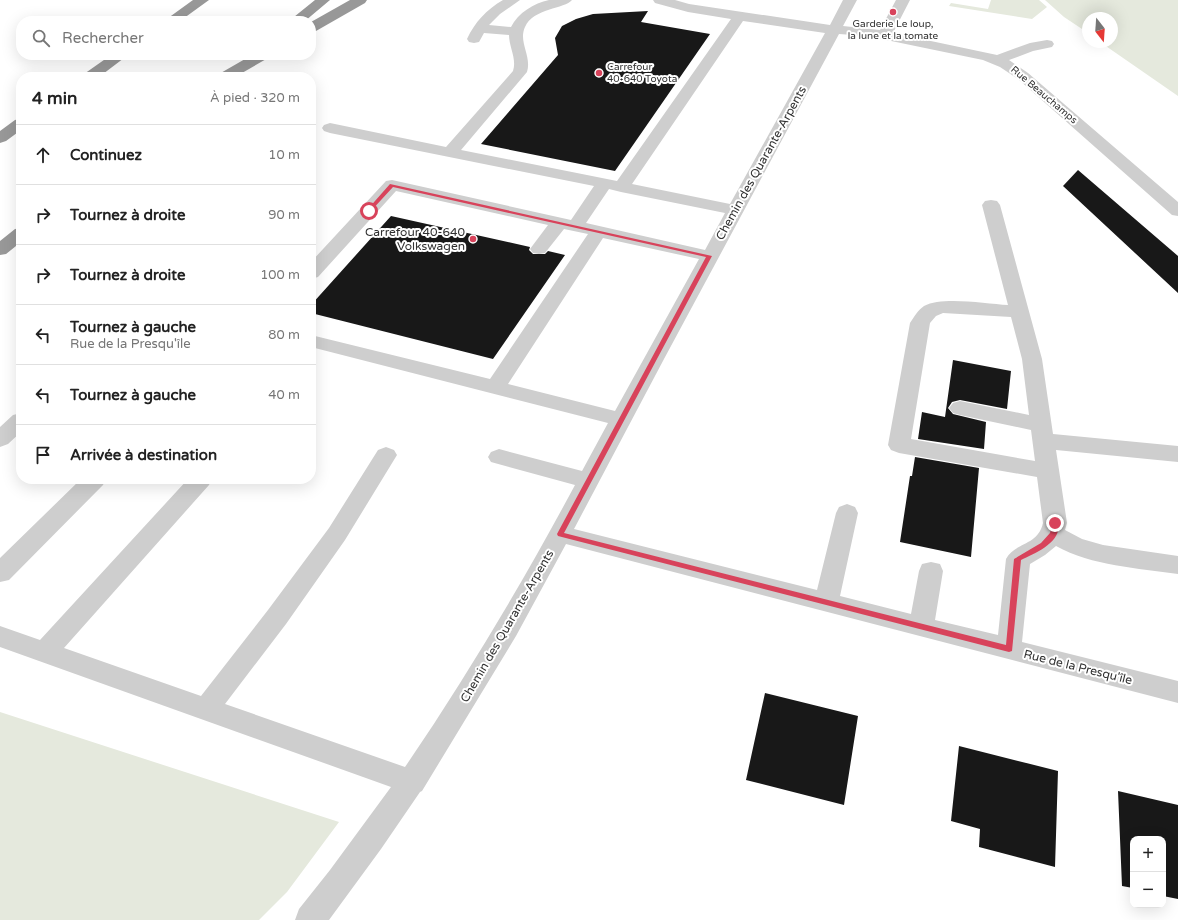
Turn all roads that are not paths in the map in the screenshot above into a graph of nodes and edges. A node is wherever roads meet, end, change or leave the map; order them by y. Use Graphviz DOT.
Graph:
graph roads {
  1 [pos="187,0"];
  2 [pos="202,0"];
  3 [pos="323,0"];
  4 [pos="360,0"];
  5 [pos="512,0"];
  6 [pos="565,0"];
  7 [pos="660,0"];
  8 [pos="715,0"];
  9 [pos="850,0"];
  10 [pos="903,0"];
  11 [pos="705,11"];
  12 [pos="171,16"];
  13 [pos="178,16"];
  14 [pos="302,16"];
  15 [pos="740,16"];
  16 [pos="694,24"];
  17 [pos="316,25"];
  18 [pos="834,29"];
  19 [pos="517,31"];
  20 [pos="885,35"];
  21 [pos="1046,44"];
  22 [pos="998,59"];
  23 [pos="114,60"];
  24 [pos="246,60"];
  25 [pos="254,60"];
  26 [pos="96,72"];
  27 [pos="230,72"];
  28 [pos="233,72"];
  29 [pos="16,127"];
  30 [pos="330,128"];
  31 [pos="0,138"];
  32 [pos="520,152"];
  33 [pos="449,153"];
  34 [pos="510,165"];
  35 [pos="613,186"];
  36 [pos="991,205"];
  37 [pos="734,210"];
  38 [pos="1178,211"];
  39 [pos="567,225"];
  40 [pos="598,232"];
  41 [pos="16,237"];
  42 [pos="540,249"];
  43 [pos="0,250"];
  44 [pos="709,256"];
  45 [pos="316,268"];
  46 [pos="1019,312"];
  47 [pos="316,342"];
  48 [pos="495,388"];
  49 [pos="960,408"];
  50 [pos="620,419"];
  51 [pos="16,425"];
  52 [pos="1043,433"];
  53 [pos="0,439"];
  54 [pos="1178,454"];
  55 [pos="386,455"];
  56 [pos="499,457"];
  57 [pos="1048,471"];
  58 [pos="589,481"];
  59 [pos="90,484"];
  60 [pos="196,484"];
  61 [pos="847,513"];
  62 [pos="560,534"];
  63 [pos="1054,534"];
  64 [pos="1178,565"];
  65 [pos="931,571"];
  66 [pos="0,573"];
  67 [pos="826,602"];
  68 [pos="921,626"];
  69 [pos="0,636"];
  70 [pos="1009,649"];
  71 [pos="45,652"];
  72 [pos="1178,692"];
  73 [pos="206,709"];
  74 [pos="412,782"];
  75 [pos="310,920"];
  1 -- 12 [label="highway"];
  2 -- 13 [label="highway"];
  3 -- 14 [label="highway"];
  4 -- 17 [label="highway"];
  5 -- 19 [label="street"];
  6 -- 19 [label="street"];
  7 -- 11 [label="street, Rue Beauchamps"];
  8 -- 11 [label="street"];
  9 -- 18 [label="street, Chemin des Quarante-Arpents"];
  10 -- 20 [label="street"];
  11 -- 15 [label="street, Rue Beauchamps"];
  11 -- 16 [label="street"];
  15 -- 18 [label="street, Rue Beauchamps"];
  15 -- 35 [label="street"];
  18 -- 20 [label="street, Rue Beauchamps"];
  18 -- 37 [label="street, Chemin des Quarante-Arpents"];
  19 -- 33 [label="street"];
  20 -- 22 [label="street, Rue Beauchamps"];
  21 -- 22 [label="street"];
  22 -- 38 [label="street, Rue Beauchamps"];
  23 -- 26 [label="highway"];
  24 -- 27 [label="highway"];
  25 -- 28 [label="highway"];
  29 -- 31 [label="highway"];
  30 -- 33 [label="street"];
  32 -- 34 [label="street"];
  33 -- 34 [label="street"];
  34 -- 35 [label="street"];
  35 -- 37 [label="street"];
  35 -- 39 [label="street"];
  36 -- 46 [label="street"];
  37 -- 44 [label="street, Chemin des Quarante-Arpents"];
  39 -- 40 [label="street"];
  39 -- 42 [label="street"];
  39 -- 45 [label="street"];
  40 -- 44 [label="street"];
  40 -- 48 [label="street"];
  41 -- 43 [label="highway"];
  44 -- 50 [label="street, Chemin des Quarante-Arpents"];
  46 -- 52 [label="street"];
  46 -- 57 [label="street"];
  47 -- 48 [label="street"];
  48 -- 50 [label="street"];
  49 -- 52 [label="street"];
  50 -- 58 [label="street, Chemin des Quarante-Arpents"];
  51 -- 53 [label="street"];
  52 -- 54 [label="street"];
  52 -- 57 [label="street"];
  55 -- 73 [label="street"];
  56 -- 58 [label="street"];
  57 -- 63 [label="street"];
  58 -- 62 [label="street, Chemin des Quarante-Arpents"];
  59 -- 66 [label="street"];
  60 -- 71 [label="street"];
  61 -- 67 [label="street"];
  62 -- 67 [label="street, Rue de la Presqu'île"];
  62 -- 74 [label="street, Chemin des Quarante-Arpents"];
  63 -- 64 [label="street"];
  63 -- 70 [label="street"];
  65 -- 68 [label="street"];
  67 -- 68 [label="street, Rue de la Presqu'île"];
  68 -- 70 [label="street, Rue de la Presqu'île"];
  69 -- 71 [label="street"];
  70 -- 72 [label="street, Rue de la Presqu'île"];
  71 -- 73 [label="street"];
  73 -- 74 [label="street"];
  74 -- 75 [label="street, Chemin des Quarante-Arpents"];
}
